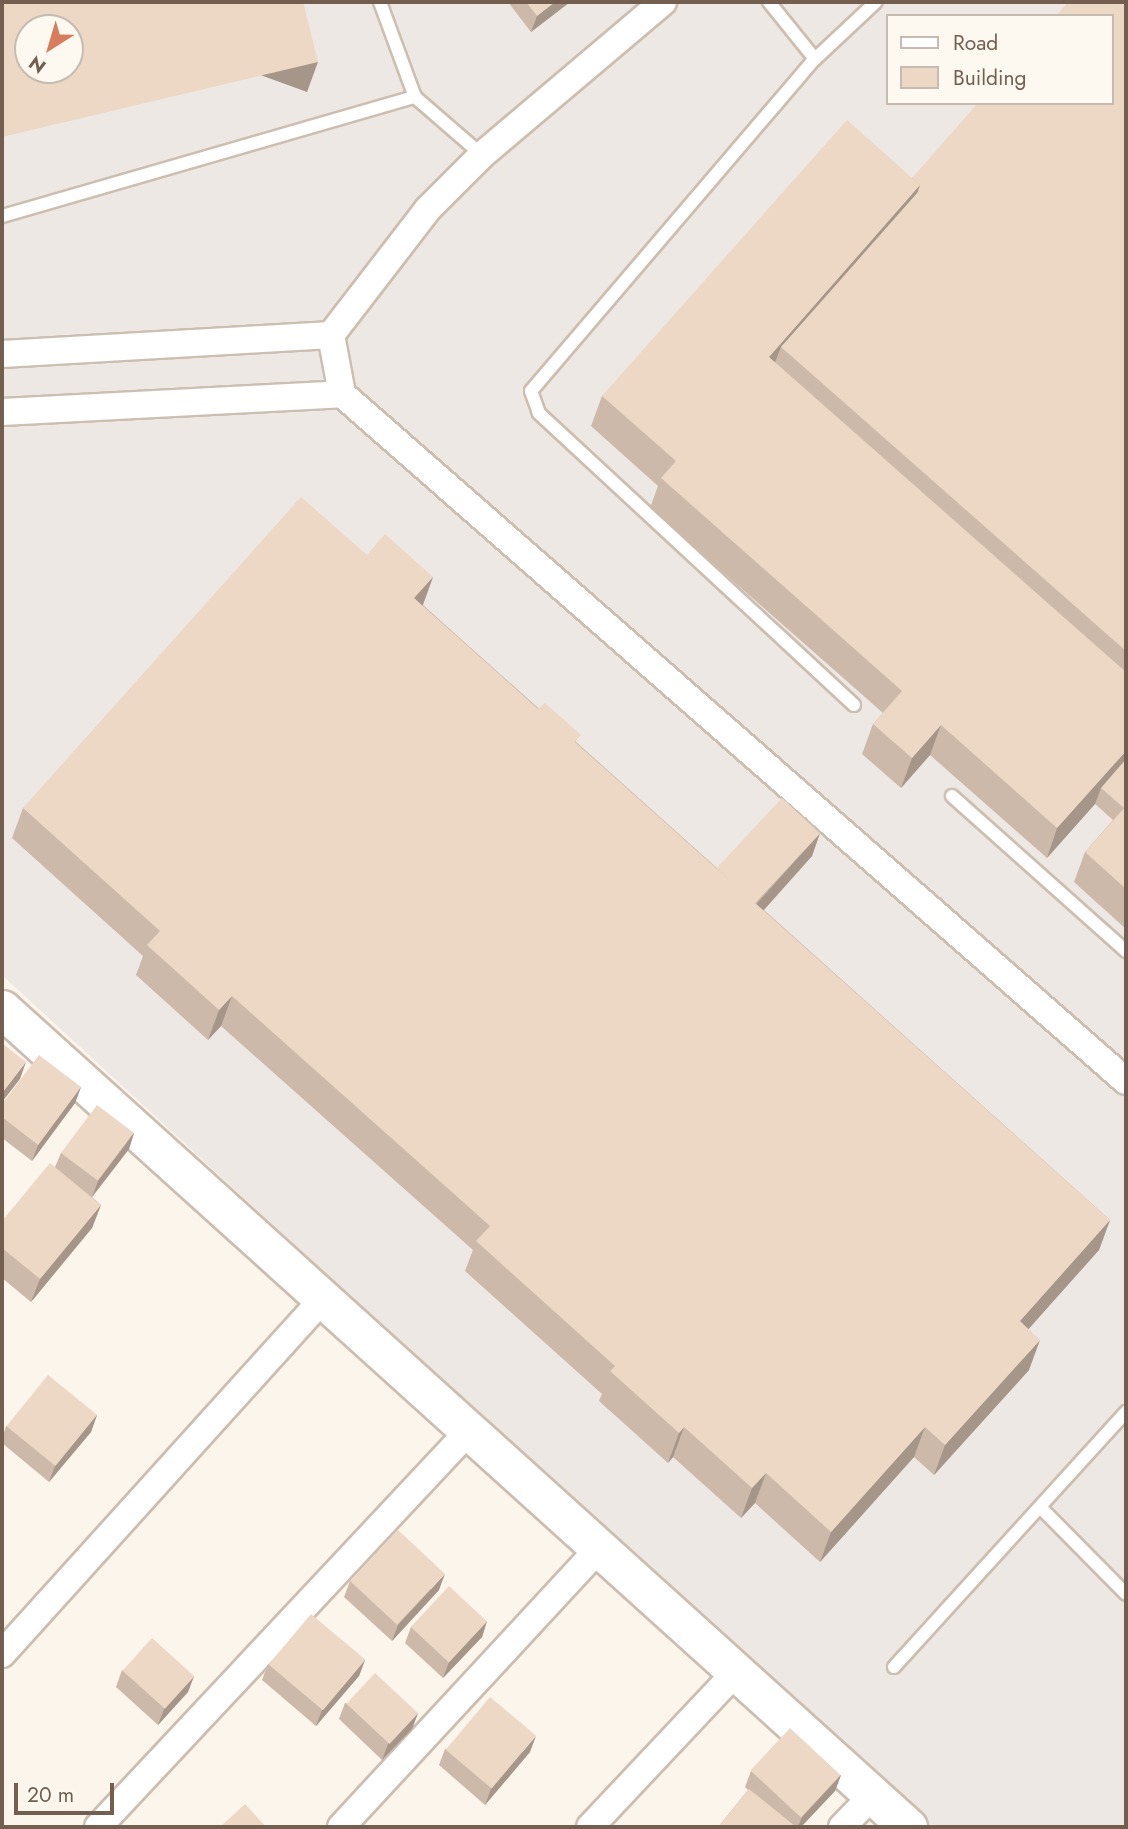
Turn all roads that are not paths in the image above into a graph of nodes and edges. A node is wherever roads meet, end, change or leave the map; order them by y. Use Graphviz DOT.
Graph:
graph roads {
  1 [pos="380,2"];
  2 [pos="663,2"];
  3 [pos="769,2"];
  4 [pos="876,2"];
  5 [pos="815,59"];
  6 [pos="415,97"];
  7 [pos="482,155"];
  8 [pos="2,216"];
  9 [pos="331,335"];
  10 [pos="2,354"];
  11 [pos="342,394"];
  12 [pos="2,412"];
  13 [pos="854,705"];
  14 [pos="952,796"];
  15 [pos="1126,951"];
  16 [pos="2,1009"];
  17 [pos="1126,1082"];
  18 [pos="323,1299"];
  19 [pos="1126,1412"];
  20 [pos="469,1431"];
  21 [pos="1040,1507"];
  22 [pos="598,1549"];
  23 [pos="1126,1594"];
  24 [pos="2,1654"];
  25 [pos="894,1667"];
  26 [pos="734,1674"];
  27 [pos="873,1795"];
  28 [pos="98,1827"];
  29 [pos="341,1827"];
  30 [pos="590,1827"];
  31 [pos="842,1827"];
  32 [pos="908,1827"];
  1 -- 6 [label="lane"];
  2 -- 7 [label="street"];
  3 -- 5 [label="lane"];
  4 -- 5 [label="lane"];
  5 -- 13 [label="lane"];
  6 -- 7 [label="lane"];
  6 -- 8 [label="lane"];
  7 -- 9 [label="street"];
  9 -- 10 [label="street"];
  9 -- 11 [label="street"];
  11 -- 12 [label="street"];
  11 -- 17 [label="street"];
  14 -- 15 [label="lane"];
  16 -- 18 [label="street"];
  18 -- 20 [label="street"];
  18 -- 24 [label="street"];
  19 -- 21 [label="lane"];
  20 -- 22 [label="street"];
  20 -- 28 [label="street"];
  21 -- 23 [label="lane"];
  21 -- 25 [label="lane"];
  22 -- 26 [label="street"];
  22 -- 29 [label="street"];
  26 -- 27 [label="street"];
  26 -- 30 [label="street"];
  27 -- 31 [label="street"];
  27 -- 32 [label="street"];
}
